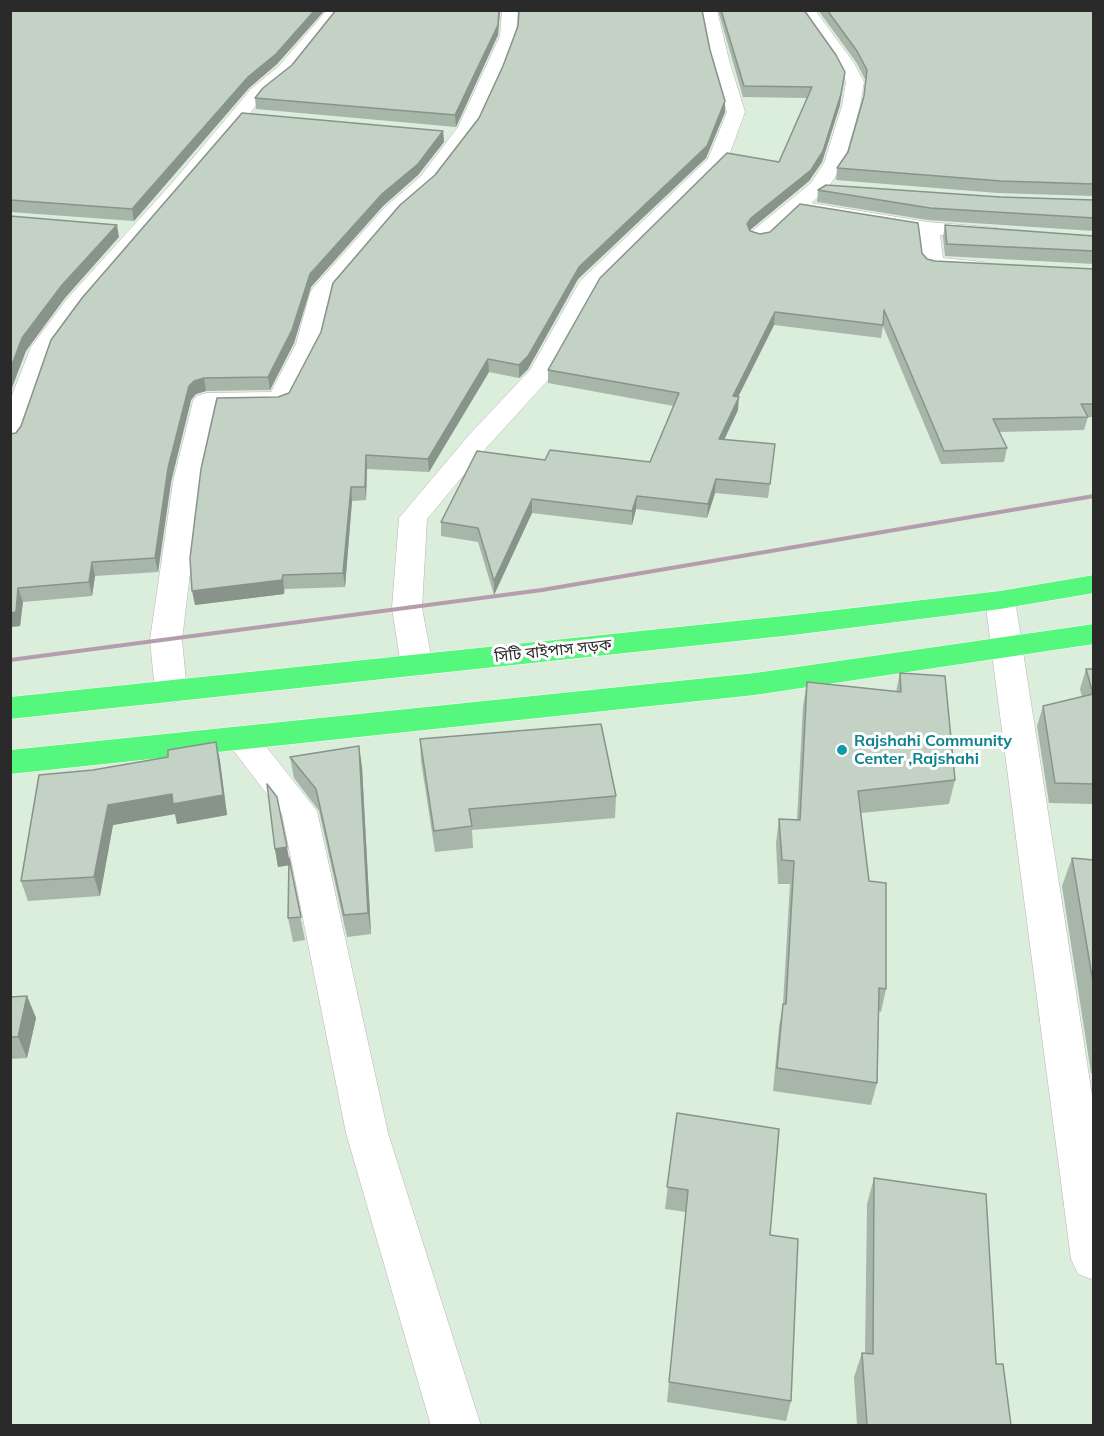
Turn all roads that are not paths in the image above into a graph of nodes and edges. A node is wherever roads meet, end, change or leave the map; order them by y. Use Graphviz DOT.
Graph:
graph roads {
  1 [pos="336,10"];
  2 [pos="510,10"];
  3 [pos="709,10"];
  4 [pos="806,10"];
  5 [pos="239,116"];
  6 [pos="261,118"];
  7 [pos="437,132"];
  8 [pos="462,135"];
  9 [pos="819,187"];
  10 [pos="843,189"];
  11 [pos="795,207"];
  12 [pos="117,228"];
  13 [pos="928,228"];
  14 [pos="139,230"];
  15 [pos="1011,234"];
  16 [pos="759,237"];
  17 [pos="991,268"];
  18 [pos="10,438"];
  19 [pos="1094,584"];
  20 [pos="1000,600"];
  21 [pos="1094,634"];
  22 [pos="1008,648"];
  23 [pos="417,666"];
  24 [pos="171,692"];
  25 [pos="10,708"];
  26 [pos="241,738"];
  27 [pos="10,762"];
  28 [pos="1094,1259"];
  29 [pos="456,1425"];
  1 -- 5 [label="street"];
  2 -- 8 [label="street"];
  3 -- 23 [label="street"];
  4 -- 9 [label="street"];
  5 -- 6 [label="street"];
  5 -- 14 [label="street"];
  7 -- 8 [label="street"];
  8 -- 24 [label="street"];
  9 -- 10 [label="street"];
  9 -- 11 [label="street"];
  11 -- 13 [label="street"];
  11 -- 16 [label="street"];
  12 -- 14 [label="street"];
  13 -- 15 [label="street"];
  13 -- 17 [label="street"];
  14 -- 18 [label="street"];
  19 -- 20 [label="main road, সিটি বাইপাস সড়ক"];
  20 -- 22 [label="street"];
  20 -- 23 [label="main road, সিটি বাইপাস সড়ক"];
  21 -- 22 [label="main road"];
  22 -- 26 [label="main road"];
  22 -- 28 [label="street"];
  23 -- 24 [label="main road, সিটি বাইপাস সড়ক"];
  24 -- 25 [label="main road, সিটি বাইপাস সড়ক"];
  26 -- 27 [label="main road"];
  26 -- 29 [label="street"];
}
